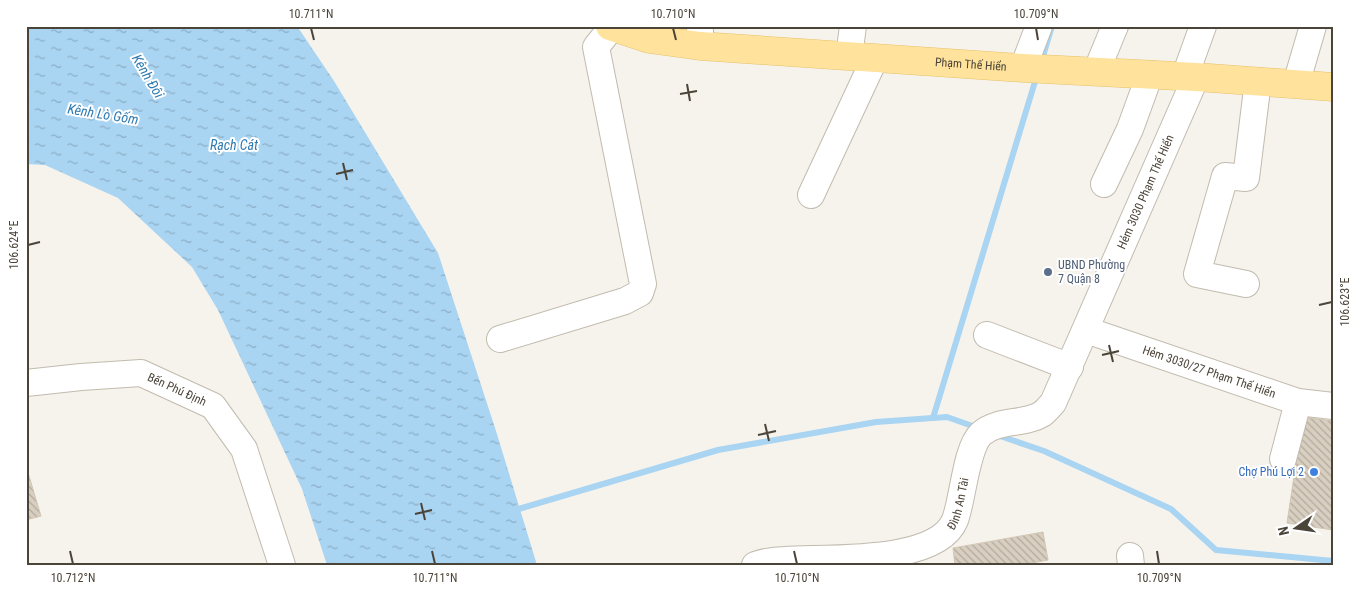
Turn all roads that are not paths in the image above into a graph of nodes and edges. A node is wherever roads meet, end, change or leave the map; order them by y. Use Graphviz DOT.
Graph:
graph roads {
  1 [pos="853,26"];
  2 [pos="1039,26"];
  3 [pos="1115,26"];
  4 [pos="1203,26"];
  5 [pos="1313,26"];
  6 [pos="611,27"];
  7 [pos="700,36"];
  8 [pos="862,57"];
  9 [pos="1026,68"];
  10 [pos="1096,72"];
  11 [pos="1150,74"];
  12 [pos="1190,76"];
  13 [pos="1258,81"];
  14 [pos="1296,84"];
  15 [pos="1333,87"];
  16 [pos="1104,184"];
  17 [pos="812,195"];
  18 [pos="1246,284"];
  19 [pos="1086,330"];
  20 [pos="987,335"];
  21 [pos="500,339"];
  22 [pos="1070,367"];
  23 [pos="26,383"];
  24 [pos="1298,402"];
  25 [pos="1333,406"];
  26 [pos="1042,413"];
  27 [pos="1283,458"];
  28 [pos="891,560"];
  29 [pos="282,565"];
  30 [pos="755,565"];
  1 -- 8 [label="street"];
  2 -- 9 [label="street"];
  3 -- 10 [label="street"];
  4 -- 12 [label="street, Hẻm 3030 Phạm Thế Hiển"];
  5 -- 14 [label="street"];
  6 -- 7 [label="main road, Phạm Thế Hiển"];
  6 -- 21 [label="street"];
  7 -- 8 [label="main road, Phạm Thế Hiển"];
  8 -- 9 [label="main road, Phạm Thế Hiển"];
  8 -- 17 [label="street"];
  9 -- 10 [label="main road, Phạm Thế Hiển"];
  10 -- 11 [label="main road, Phạm Thế Hiển"];
  11 -- 12 [label="main road, Phạm Thế Hiển"];
  11 -- 16 [label="street"];
  12 -- 13 [label="main road, Phạm Thế Hiển"];
  12 -- 19 [label="street, Hẻm 3030 Phạm Thế Hiển"];
  13 -- 14 [label="main road, Phạm Thế Hiển"];
  13 -- 18 [label="street"];
  14 -- 15 [label="main road, Phạm Thế Hiển"];
  19 -- 22 [label="street, Hẻm 3030 Phạm Thế Hiển"];
  19 -- 24 [label="street, Hẻm 3030/27 Phạm Thế Hiển"];
  20 -- 22 [label="street"];
  22 -- 26 [label="street, Hẻm 3030 Phạm Thế Hiển"];
  23 -- 29 [label="street, Bến Phú Định"];
  24 -- 25 [label="street, Hẻm 3030/27 Phạm Thế Hiển"];
  24 -- 27 [label="street"];
  26 -- 28 [label="street, Đình An Tài"];
  28 -- 30 [label="street, Đình An Tài"];
}
